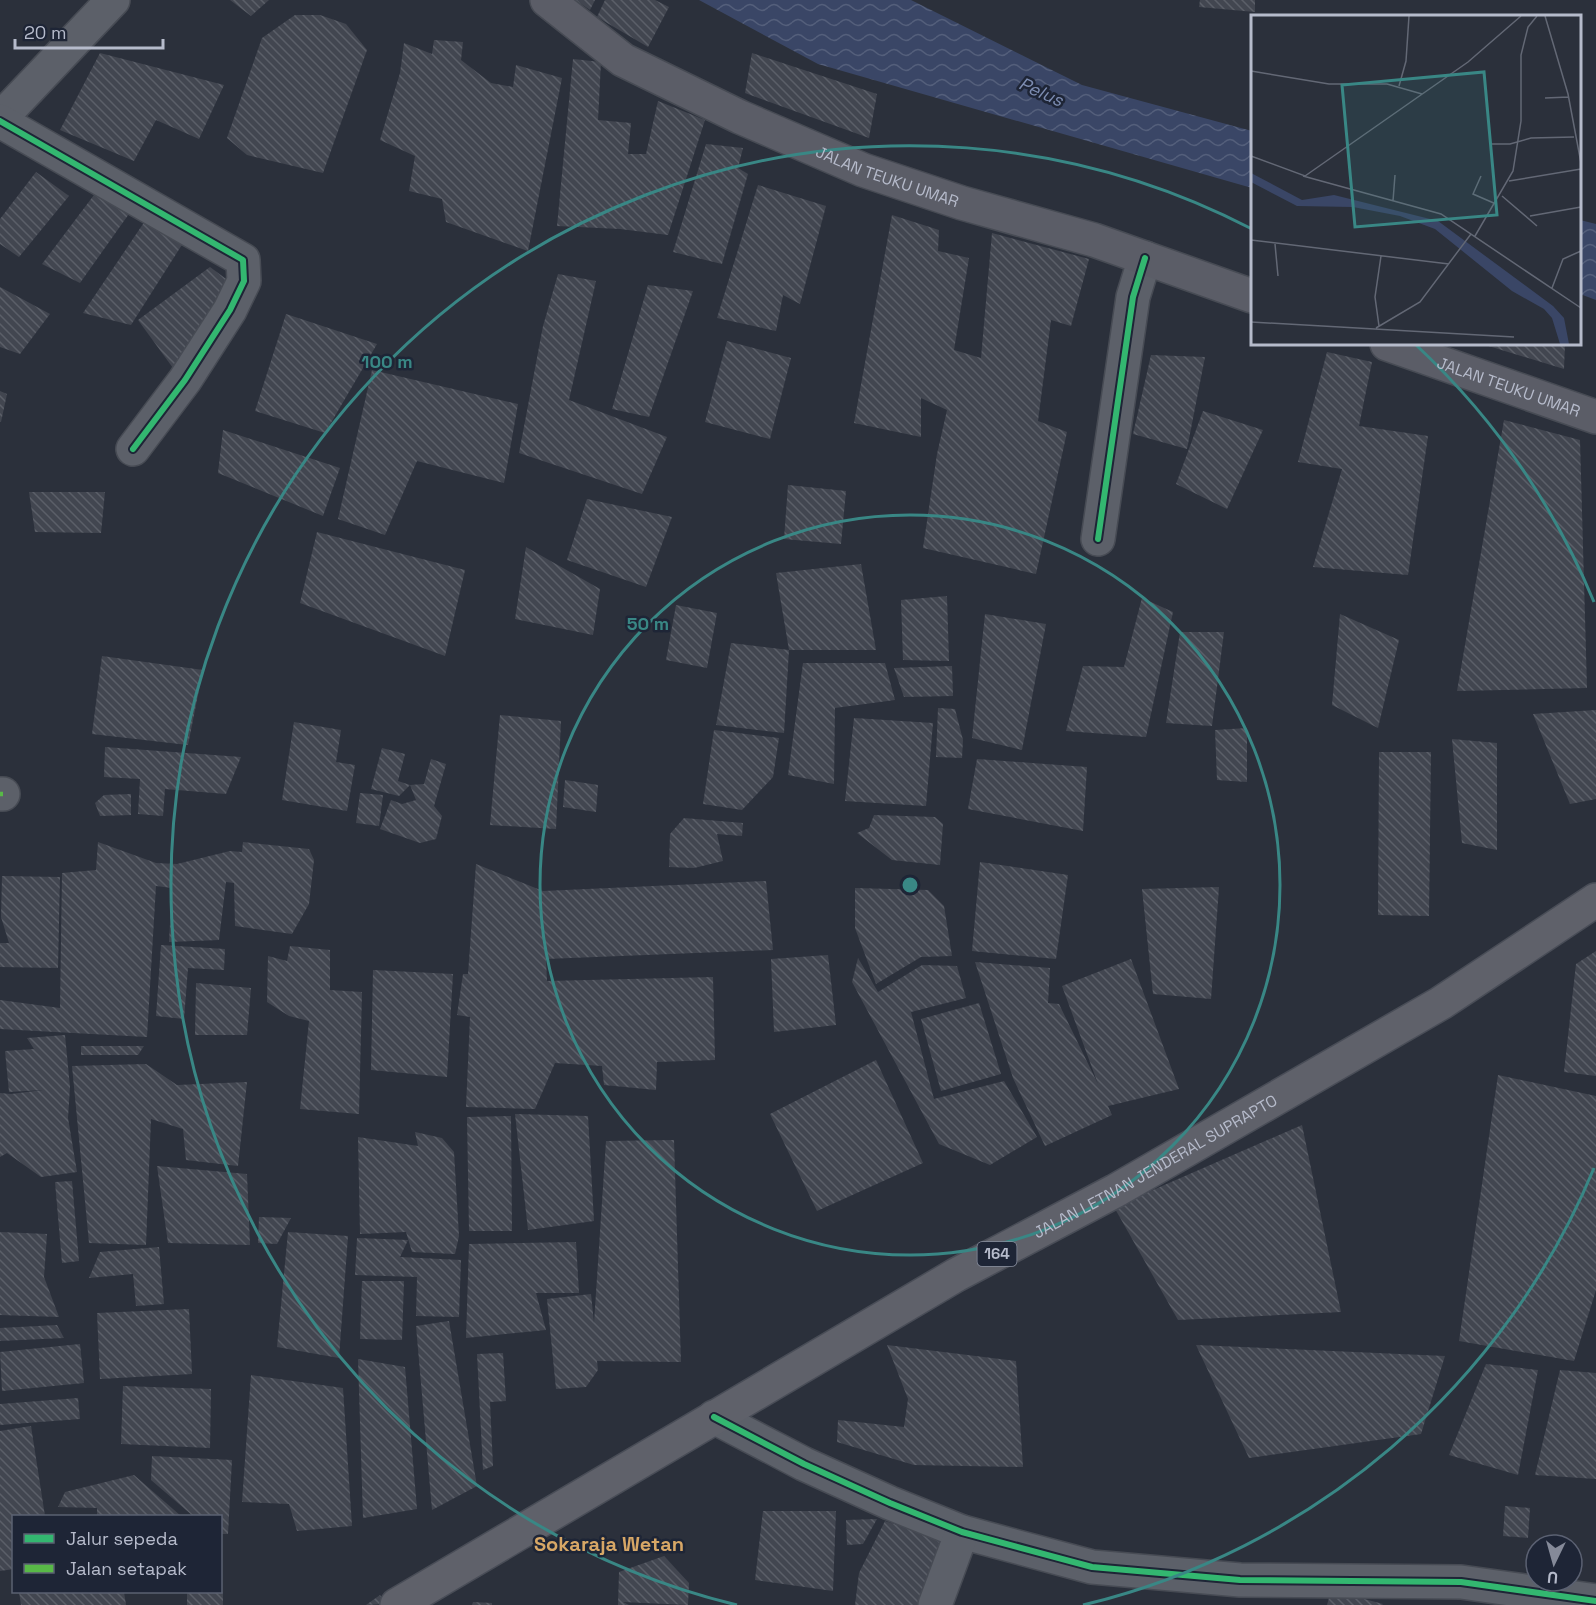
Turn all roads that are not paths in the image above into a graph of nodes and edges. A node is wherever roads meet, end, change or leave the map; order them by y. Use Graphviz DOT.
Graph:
graph roads {
  1 [pos="113,0"];
  2 [pos="547,0"];
  3 [pos="0,120"];
  4 [pos="1145,258"];
  5 [pos="1251,296"];
  6 [pos="1390,345"];
  7 [pos="1596,417"];
  8 [pos="133,449"];
  9 [pos="1098,539"];
  10 [pos="1596,900"];
  11 [pos="714,1417"];
  12 [pos="962,1532"];
  13 [pos="1596,1601"];
  14 [pos="397,1605"];
  15 [pos="935,1605"];
  1 -- 3 [label="street"];
  2 -- 4 [label="main road, JALAN TEUKU UMAR"];
  3 -- 8 [label="street"];
  4 -- 5 [label="main road, JALAN TEUKU UMAR"];
  4 -- 9 [label="street"];
  6 -- 7 [label="main road, JALAN TEUKU UMAR"];
  10 -- 11 [label="main road, JALAN LETNAN JENDERAL SUPRAPTO / 164"];
  11 -- 12 [label="street"];
  11 -- 14 [label="main road, JALAN LETNAN JENDERAL SUPRAPTO / 164"];
  12 -- 13 [label="street"];
  12 -- 15 [label="street"];
}
